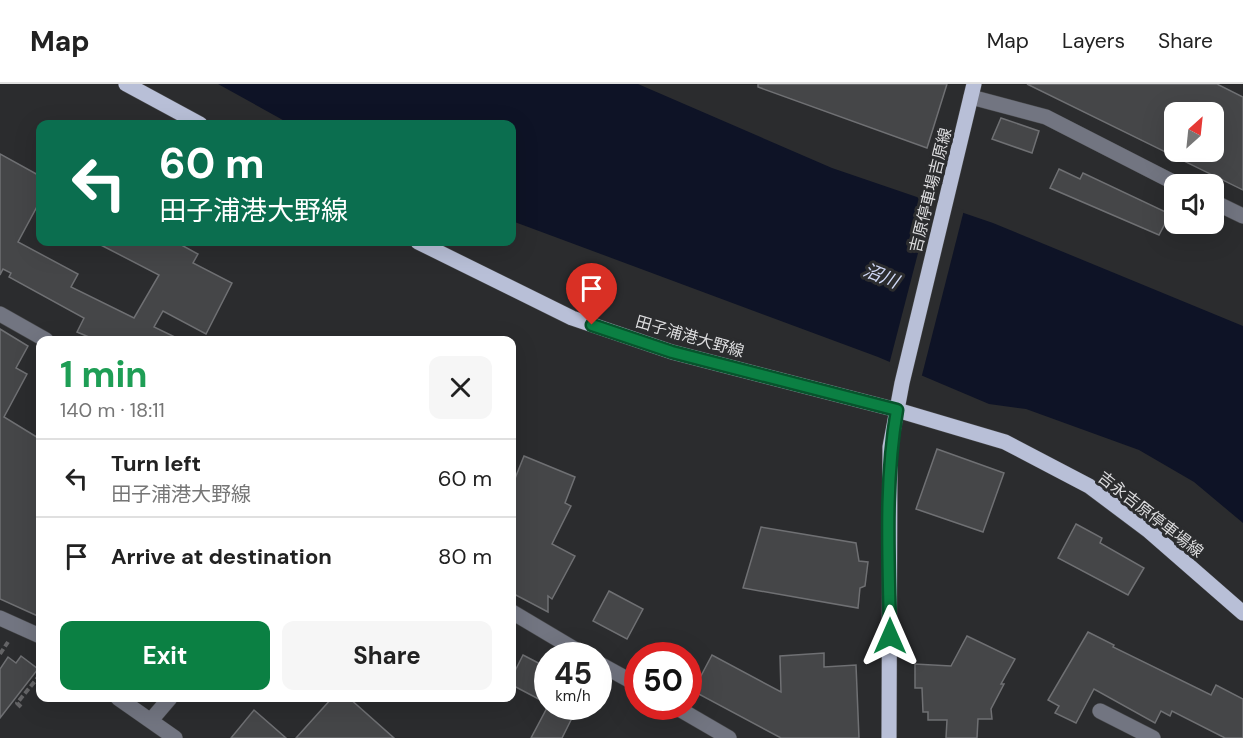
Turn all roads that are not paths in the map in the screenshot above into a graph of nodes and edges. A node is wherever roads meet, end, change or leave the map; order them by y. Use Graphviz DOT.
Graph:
graph roads {
  1 [pos="126,84"];
  2 [pos="973,90"];
  3 [pos="193,120"];
  4 [pos="1164,177"];
  5 [pos="1224,207"];
  6 [pos="1243,216"];
  7 [pos="426,246"];
  8 [pos="0,314"];
  9 [pos="39,336"];
  10 [pos="897,410"];
  11 [pos="1243,613"];
  12 [pos="516,614"];
  13 [pos="0,618"];
  14 [pos="36,634"];
  15 [pos="562,642"];
  16 [pos="124,702"];
  17 [pos="167,702"];
  18 [pos="1100,711"];
  19 [pos="152,719"];
  20 [pos="698,720"];
  21 [pos="175,738"];
  22 [pos="729,738"];
  23 [pos="889,738"];
  24 [pos="1153,738"];
  1 -- 3 [label="main road"];
  2 -- 4 [label="street"];
  2 -- 10 [label="main road, 吉原停車場吉原線"];
  5 -- 6 [label="street"];
  7 -- 10 [label="main road, 田子浦港大野線"];
  8 -- 9 [label="street"];
  10 -- 11 [label="main road, 吉永吉原停車場線"];
  10 -- 23 [label="main road"];
  12 -- 15 [label="street"];
  13 -- 14 [label="street"];
  16 -- 19 [label="street"];
  17 -- 19 [label="street"];
  18 -- 24 [label="street"];
  19 -- 21 [label="street"];
  20 -- 22 [label="street"];
}
